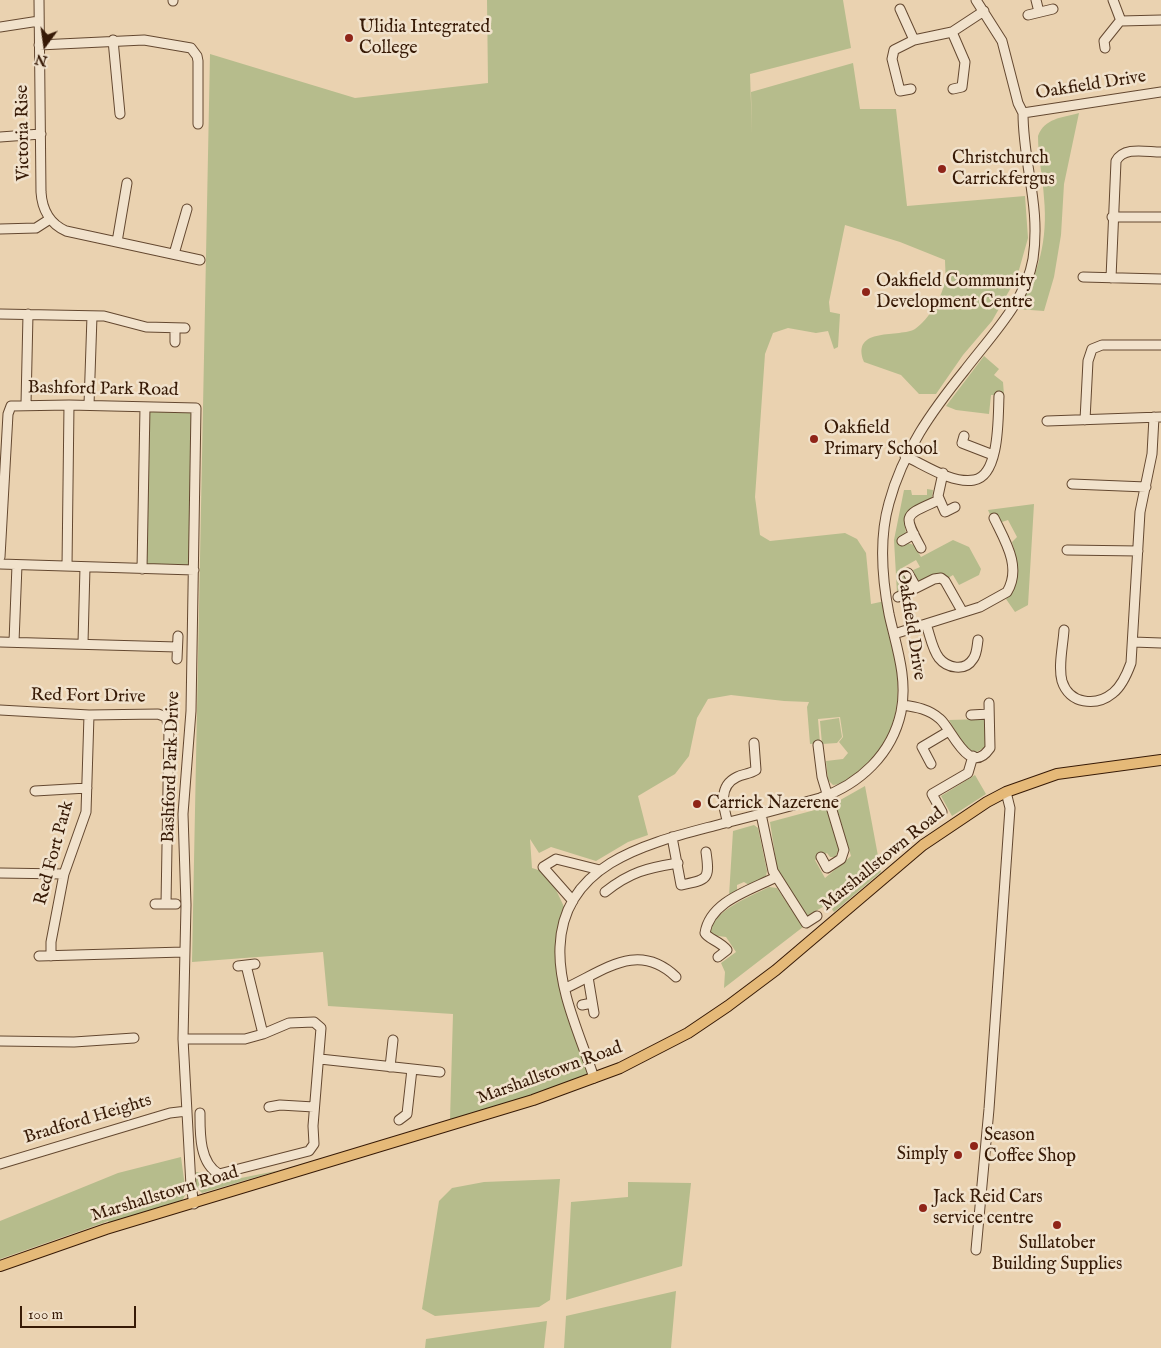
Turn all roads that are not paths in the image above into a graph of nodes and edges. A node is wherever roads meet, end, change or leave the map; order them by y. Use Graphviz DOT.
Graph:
graph roads {
  1 [pos="39,0"];
  2 [pos="976,0"];
  3 [pos="1036,0"];
  4 [pos="1112,0"];
  5 [pos="900,9"];
  6 [pos="1053,9"];
  7 [pos="984,11"];
  8 [pos="1039,12"];
  9 [pos="1028,16"];
  10 [pos="1161,20"];
  11 [pos="39,21"];
  12 [pos="1120,21"];
  13 [pos="0,26"];
  14 [pos="952,32"];
  15 [pos="112,40"];
  16 [pos="914,40"];
  17 [pos="40,45"];
  18 [pos="1105,48"];
  19 [pos="972,85"];
  20 [pos="911,89"];
  21 [pos="1161,92"];
  22 [pos="1022,113"];
  23 [pos="120,114"];
  24 [pos="198,124"];
  25 [pos="41,134"];
  26 [pos="0,138"];
  27 [pos="1161,152"];
  28 [pos="127,183"];
  29 [pos="187,209"];
  30 [pos="1112,217"];
  31 [pos="1161,217"];
  32 [pos="50,219"];
  33 [pos="0,229"];
  34 [pos="117,242"];
  35 [pos="174,254"];
  36 [pos="200,260"];
  37 [pos="1083,277"];
  38 [pos="1111,278"];
  39 [pos="1161,279"];
  40 [pos="0,314"];
  41 [pos="28,314"];
  42 [pos="92,316"];
  43 [pos="175,328"];
  44 [pos="185,328"];
  45 [pos="175,342"];
  46 [pos="1161,345"];
  47 [pos="999,396"];
  48 [pos="26,404"];
  49 [pos="68,405"];
  50 [pos="89,405"];
  51 [pos="145,407"];
  52 [pos="196,408"];
  53 [pos="1158,417"];
  54 [pos="1085,420"];
  55 [pos="1047,421"];
  56 [pos="4,422"];
  57 [pos="962,443"];
  58 [pos="993,454"];
  59 [pos="905,456"];
  60 [pos="943,473"];
  61 [pos="1072,484"];
  62 [pos="1146,487"];
  63 [pos="1,500"];
  64 [pos="939,500"];
  65 [pos="955,507"];
  66 [pos="994,518"];
  67 [pos="914,534"];
  68 [pos="902,541"];
  69 [pos="921,548"];
  70 [pos="1067,550"];
  71 [pos="1138,550"];
  72 [pos="0,557"];
  73 [pos="0,564"];
  74 [pos="17,565"];
  75 [pos="67,566"];
  76 [pos="85,567"];
  77 [pos="142,568"];
  78 [pos="194,570"];
  79 [pos="908,573"];
  80 [pos="916,587"];
  81 [pos="898,597"];
  82 [pos="962,611"];
  83 [pos="926,624"];
  84 [pos="1064,630"];
  85 [pos="894,634"];
  86 [pos="178,636"];
  87 [pos="978,640"];
  88 [pos="0,642"];
  89 [pos="14,642"];
  90 [pos="1133,642"];
  91 [pos="83,643"];
  92 [pos="1161,643"];
  93 [pos="177,647"];
  94 [pos="177,659"];
  95 [pos="989,703"];
  96 [pos="903,705"];
  97 [pos="0,710"];
  98 [pos="989,714"];
  99 [pos="89,715"];
  100 [pos="971,715"];
  101 [pos="949,731"];
  102 [pos="754,743"];
  103 [pos="818,745"];
  104 [pos="972,756"];
  105 [pos="1161,760"];
  106 [pos="931,764"];
  107 [pos="87,788"];
  108 [pos="35,790"];
  109 [pos="1006,792"];
  110 [pos="828,795"];
  111 [pos="942,812"];
  112 [pos="761,814"];
  113 [pos="728,823"];
  114 [pos="672,837"];
  115 [pos="706,852"];
  116 [pos="821,857"];
  117 [pos="678,863"];
  118 [pos="600,870"];
  119 [pos="0,873"];
  120 [pos="64,874"];
  121 [pos="776,878"];
  122 [pos="605,892"];
  123 [pos="573,901"];
  124 [pos="155,904"];
  125 [pos="166,904"];
  126 [pos="176,904"];
  127 [pos="817,916"];
  128 [pos="184,952"];
  129 [pos="39,956"];
  130 [pos="51,956"];
  131 [pos="718,956"];
  132 [pos="246,965"];
  133 [pos="588,977"];
  134 [pos="676,977"];
  135 [pos="566,988"];
  136 [pos="592,1003"];
  137 [pos="582,1005"];
  138 [pos="594,1013"];
  139 [pos="263,1034"];
  140 [pos="134,1038"];
  141 [pos="183,1039"];
  142 [pos="393,1040"];
  143 [pos="0,1041"];
  144 [pos="320,1059"];
  145 [pos="390,1067"];
  146 [pos="412,1069"];
  147 [pos="440,1072"];
  148 [pos="594,1078"];
  149 [pos="269,1106"];
  150 [pos="314,1107"];
  151 [pos="187,1111"];
  152 [pos="200,1113"];
  153 [pos="399,1120"];
  154 [pos="0,1164"];
  155 [pos="194,1204"];
  156 [pos="976,1250"];
  157 [pos="0,1266"];
  1 -- 11 [label="street, Victoria Rise"];
  2 -- 7 [label="street"];
  3 -- 8 [label="street"];
  4 -- 12 [label="street"];
  5 -- 16 [label="street"];
  6 -- 8 [label="street"];
  7 -- 14 [label="street"];
  7 -- 22 [label="street"];
  8 -- 9 [label="street"];
  10 -- 12 [label="street"];
  11 -- 13 [label="street"];
  11 -- 17 [label="street, Victoria Rise"];
  12 -- 18 [label="street"];
  14 -- 16 [label="street"];
  14 -- 19 [label="street"];
  15 -- 17 [label="street"];
  15 -- 23 [label="street"];
  15 -- 24 [label="street"];
  16 -- 20 [label="street"];
  17 -- 25 [label="street, Victoria Rise"];
  21 -- 22 [label="street, Oakfield Drive"];
  22 -- 59 [label="street, Oakfield Drive"];
  25 -- 26 [label="street"];
  25 -- 32 [label="street, Victoria Rise"];
  27 -- 30 [label="street"];
  28 -- 34 [label="street"];
  29 -- 35 [label="street"];
  30 -- 31 [label="street"];
  30 -- 38 [label="street"];
  32 -- 33 [label="street"];
  32 -- 34 [label="street"];
  34 -- 35 [label="street"];
  35 -- 36 [label="street"];
  37 -- 38 [label="street"];
  38 -- 39 [label="street"];
  40 -- 41 [label="street"];
  41 -- 42 [label="street"];
  41 -- 48 [label="street"];
  42 -- 43 [label="street"];
  42 -- 50 [label="street"];
  43 -- 44 [label="street"];
  43 -- 45 [label="street"];
  46 -- 54 [label="street"];
  47 -- 58 [label="street"];
  48 -- 49 [label="street, Bashford Park Road"];
  48 -- 56 [label="street, Bashford Park Road"];
  49 -- 50 [label="street, Bashford Park Road"];
  49 -- 75 [label="street"];
  50 -- 51 [label="street, Bashford Park Road"];
  51 -- 52 [label="street, Bashford Park Road"];
  51 -- 77 [label="street"];
  52 -- 78 [label="street, Bashford Park Drive"];
  53 -- 54 [label="street"];
  53 -- 62 [label="street"];
  54 -- 55 [label="street"];
  56 -- 63 [label="street, Bashford Park Road"];
  57 -- 58 [label="street"];
  58 -- 60 [label="street"];
  59 -- 60 [label="street"];
  59 -- 85 [label="street, Oakfield Drive"];
  60 -- 64 [label="street"];
  61 -- 62 [label="street"];
  62 -- 71 [label="street"];
  63 -- 72 [label="street, Bashford Park Road"];
  64 -- 65 [label="street"];
  64 -- 67 [label="street"];
  66 -- 82 [label="street"];
  67 -- 68 [label="street"];
  67 -- 69 [label="street"];
  70 -- 71 [label="street"];
  71 -- 90 [label="street"];
  73 -- 74 [label="street"];
  74 -- 75 [label="street"];
  74 -- 89 [label="street"];
  75 -- 76 [label="street"];
  76 -- 77 [label="street"];
  76 -- 91 [label="street"];
  77 -- 78 [label="street"];
  78 -- 128 [label="street, Bashford Park Drive"];
  79 -- 80 [label="street"];
  80 -- 81 [label="street"];
  80 -- 82 [label="street"];
  82 -- 83 [label="street"];
  83 -- 85 [label="street"];
  83 -- 87 [label="street"];
  84 -- 90 [label="street"];
  85 -- 96 [label="street, Oakfield Drive"];
  86 -- 93 [label="street"];
  88 -- 89 [label="street"];
  89 -- 91 [label="street"];
  90 -- 92 [label="street"];
  91 -- 93 [label="street"];
  93 -- 94 [label="street"];
  95 -- 98 [label="street"];
  96 -- 101 [label="street"];
  96 -- 110 [label="street, Oakfield Drive"];
  97 -- 99 [label="street, Red Fort Drive"];
  98 -- 100 [label="street"];
  98 -- 104 [label="street"];
  99 -- 107 [label="street, Red Fort Park"];
  99 -- 125 [label="street, Red Fort Drive"];
  101 -- 104 [label="street"];
  101 -- 106 [label="street"];
  102 -- 113 [label="street"];
  103 -- 110 [label="street"];
  104 -- 111 [label="street"];
  105 -- 109 [label="main road, Marshallstown Road"];
  107 -- 108 [label="street, Red Fort Park"];
  107 -- 120 [label="street, Red Fort Park"];
  109 -- 148 [label="main road, Marshallstown Road"];
  109 -- 156 [label="street"];
  110 -- 112 [label="street, Oakfield Drive"];
  110 -- 116 [label="street"];
  112 -- 113 [label="street, Oakfield Drive"];
  112 -- 121 [label="street"];
  113 -- 114 [label="street, Oakfield Drive"];
  114 -- 117 [label="street"];
  114 -- 118 [label="street, Oakfield Drive"];
  115 -- 117 [label="street"];
  117 -- 122 [label="street"];
  118 -- 123 [label="street, Oakfield Drive"];
  118 -- 123 [label="street"];
  119 -- 120 [label="street"];
  120 -- 130 [label="street, Red Fort Park"];
  121 -- 127 [label="street"];
  121 -- 131 [label="street"];
  123 -- 135 [label="street, Oakfield Drive"];
  124 -- 125 [label="street"];
  125 -- 126 [label="street"];
  128 -- 130 [label="street"];
  128 -- 141 [label="street, Bashford Park Drive"];
  129 -- 130 [label="street"];
  132 -- 139 [label="street"];
  133 -- 134 [label="street"];
  133 -- 135 [label="street"];
  133 -- 136 [label="street"];
  135 -- 148 [label="street, Oakfield Drive"];
  136 -- 137 [label="street"];
  136 -- 138 [label="street"];
  139 -- 141 [label="street"];
  139 -- 144 [label="street"];
  140 -- 143 [label="street"];
  141 -- 151 [label="street"];
  142 -- 145 [label="street"];
  144 -- 145 [label="street"];
  144 -- 150 [label="street"];
  145 -- 146 [label="street"];
  146 -- 147 [label="street"];
  146 -- 153 [label="street"];
  148 -- 155 [label="main road, Marshallstown Road"];
  149 -- 150 [label="street"];
  150 -- 152 [label="street"];
  151 -- 154 [label="street, Bradford Heights"];
  151 -- 155 [label="street"];
  155 -- 157 [label="main road, Marshallstown Road"];
}
